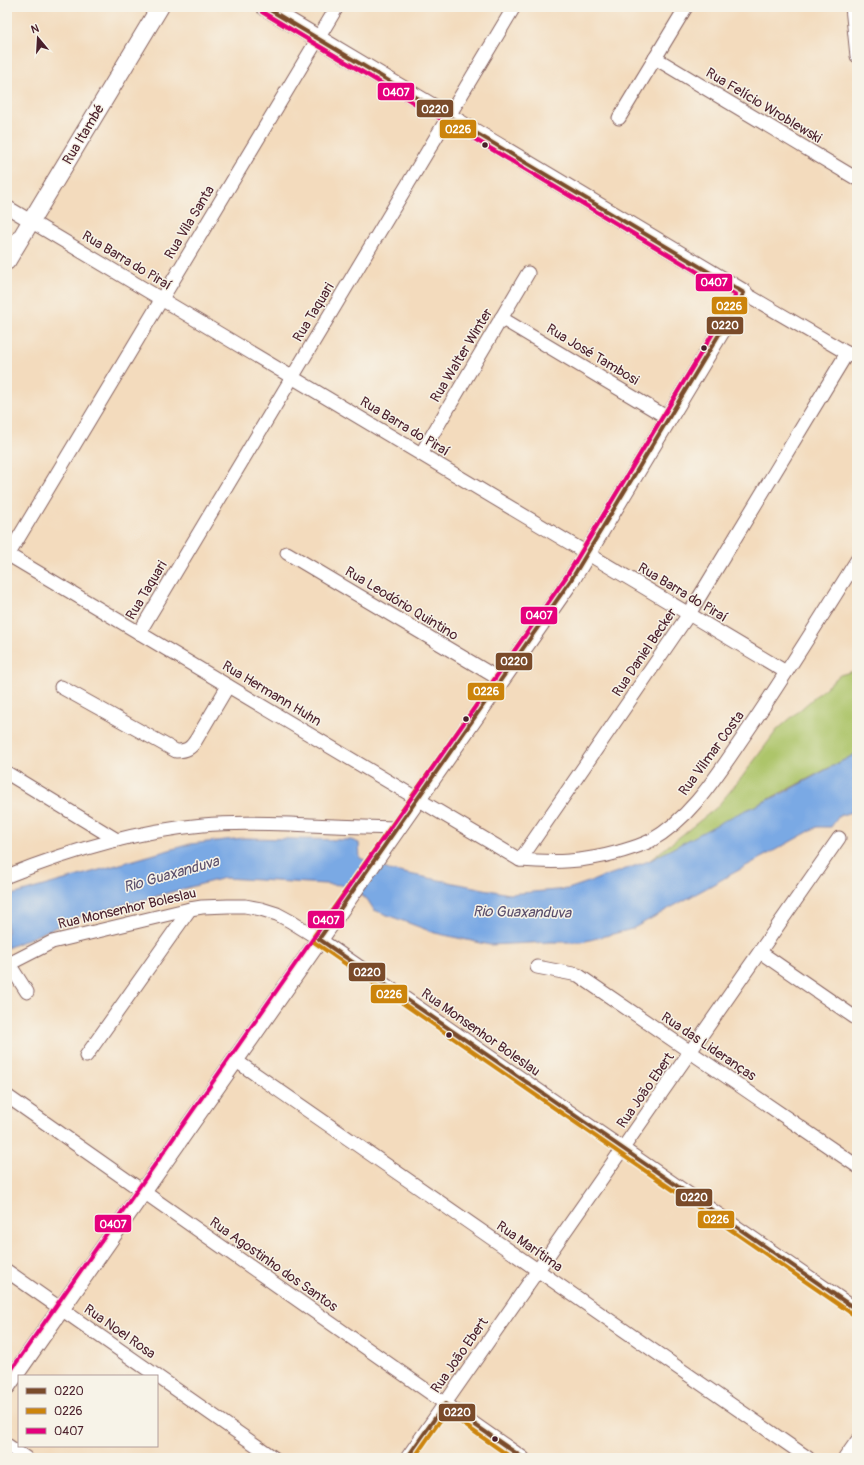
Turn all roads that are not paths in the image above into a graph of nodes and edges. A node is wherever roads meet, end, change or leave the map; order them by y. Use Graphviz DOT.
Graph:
graph roads {
  1 [pos="160,7"];
  2 [pos="266,7"];
  3 [pos="337,7"];
  4 [pos="514,7"];
  5 [pos="686,7"];
  6 [pos="852,7"];
  7 [pos="318,38"];
  8 [pos="857,56"];
  9 [pos="655,58"];
  10 [pos="448,116"];
  11 [pos="619,118"];
  12 [pos="857,179"];
  13 [pos="7,207"];
  14 [pos="31,221"];
  15 [pos="7,261"];
  16 [pos="528,273"];
  17 [pos="744,293"];
  18 [pos="162,299"];
  19 [pos="501,318"];
  20 [pos="852,354"];
  21 [pos="292,377"];
  22 [pos="668,418"];
  23 [pos="421,454"];
  24 [pos="287,553"];
  25 [pos="587,553"];
  26 [pos="7,555"];
  27 [pos="857,560"];
  28 [pos="689,614"];
  29 [pos="139,633"];
  30 [pos="786,672"];
  31 [pos="501,680"];
  32 [pos="228,686"];
  33 [pos="61,687"];
  34 [pos="7,773"];
  35 [pos="417,798"];
  36 [pos="396,828"];
  37 [pos="839,838"];
  38 [pos="117,840"];
  39 [pos="520,860"];
  40 [pos="7,876"];
  41 [pos="190,909"];
  42 [pos="319,939"];
  43 [pos="760,952"];
  44 [pos="8,964"];
  45 [pos="537,967"];
  46 [pos="27,992"];
  47 [pos="857,1019"];
  48 [pos="690,1052"];
  49 [pos="86,1056"];
  50 [pos="235,1060"];
  51 [pos="7,1096"];
  52 [pos="623,1149"];
  53 [pos="857,1166"];
  54 [pos="143,1191"];
  55 [pos="7,1271"];
  56 [pos="538,1271"];
  57 [pos="61,1309"];
  58 [pos="857,1310"];
  59 [pos="155,1375"];
  60 [pos="158,1377"];
  61 [pos="7,1386"];
  62 [pos="445,1404"];
  63 [pos="857,1441"];
  64 [pos="7,1445"];
  65 [pos="26,1458"];
  66 [pos="274,1458"];
  67 [pos="407,1458"];
  68 [pos="523,1458"];
  69 [pos="808,1458"];
  70 [pos="845,1458"];
  1 -- 14 [label="street, Rua Itambé"];
  2 -- 7 [label="street"];
  3 -- 7 [label="street, Rua Vila Santa"];
  4 -- 10 [label="street, Rua Taquari"];
  5 -- 9 [label="street"];
  6 -- 8 [label="street"];
  7 -- 10 [label="street"];
  7 -- 18 [label="street, Rua Vila Santa"];
  9 -- 11 [label="street"];
  9 -- 12 [label="street, Rua Felício Wroblewski"];
  10 -- 17 [label="street"];
  10 -- 21 [label="street, Rua Taquari"];
  13 -- 14 [label="street, Rua Barra do Piraí"];
  14 -- 15 [label="street, Rua Itambé"];
  14 -- 18 [label="street, Rua Barra do Piraí"];
  16 -- 19 [label="street, Rua Walter Winter"];
  17 -- 20 [label="street"];
  17 -- 22 [label="street"];
  18 -- 21 [label="street, Rua Barra do Piraí"];
  18 -- 26 [label="street, Rua Vila Santa"];
  19 -- 22 [label="street, Rua José Tambosi"];
  19 -- 23 [label="street, Rua Walter Winter"];
  20 -- 28 [label="street, Rua Daniel Becker"];
  21 -- 23 [label="street, Rua Barra do Piraí"];
  21 -- 29 [label="street, Rua Taquari"];
  22 -- 25 [label="street"];
  23 -- 25 [label="street, Rua Barra do Piraí"];
  24 -- 31 [label="street, Rua Leodório Quintino"];
  25 -- 28 [label="street, Rua Barra do Piraí"];
  25 -- 31 [label="street"];
  26 -- 29 [label="street, Rua Hermann Huhn"];
  27 -- 30 [label="street, Rua Vilmar Costa"];
  28 -- 30 [label="street, Rua Barra do Piraí"];
  28 -- 39 [label="street, Rua Daniel Becker"];
  29 -- 32 [label="street, Rua Hermann Huhn"];
  30 -- 39 [label="street, Rua Vilmar Costa"];
  31 -- 35 [label="street"];
  32 -- 33 [label="street"];
  32 -- 35 [label="street, Rua Hermann Huhn"];
  34 -- 38 [label="street"];
  35 -- 36 [label="street"];
  35 -- 39 [label="street, Rua Hermann Huhn"];
  36 -- 38 [label="street"];
  36 -- 42 [label="street"];
  37 -- 43 [label="street, Rua João Ebert"];
  38 -- 40 [label="street"];
  41 -- 42 [label="street, Rua Monsenhor Boleslau"];
  41 -- 44 [label="street, Rua Monsenhor Boleslau"];
  41 -- 49 [label="street"];
  42 -- 50 [label="street"];
  42 -- 52 [label="street, Rua Monsenhor Boleslau"];
  43 -- 47 [label="street"];
  43 -- 48 [label="street, Rua João Ebert"];
  44 -- 46 [label="street"];
  45 -- 48 [label="street, Rua das Lideranças"];
  48 -- 52 [label="street, Rua João Ebert"];
  48 -- 53 [label="street, Rua das Lideranças"];
  50 -- 54 [label="street"];
  50 -- 56 [label="street, Rua Marítima"];
  51 -- 54 [label="street, Rua Agostinho dos Santos"];
  52 -- 56 [label="street, Rua João Ebert"];
  52 -- 58 [label="street, Rua Monsenhor Boleslau"];
  54 -- 57 [label="street"];
  54 -- 62 [label="street, Rua Agostinho dos Santos"];
  55 -- 57 [label="street, Rua Noel Rosa"];
  56 -- 62 [label="street, Rua João Ebert"];
  56 -- 69 [label="street, Rua Marítima"];
  57 -- 59 [label="street, Rua Noel Rosa"];
  57 -- 61 [label="street"];
  60 -- 66 [label="street, Rua Noel Rosa"];
  62 -- 67 [label="street, Rua João Ebert"];
  62 -- 68 [label="street, Rua Agostinho dos Santos"];
  63 -- 70 [label="street"];
  64 -- 65 [label="street"];
}
